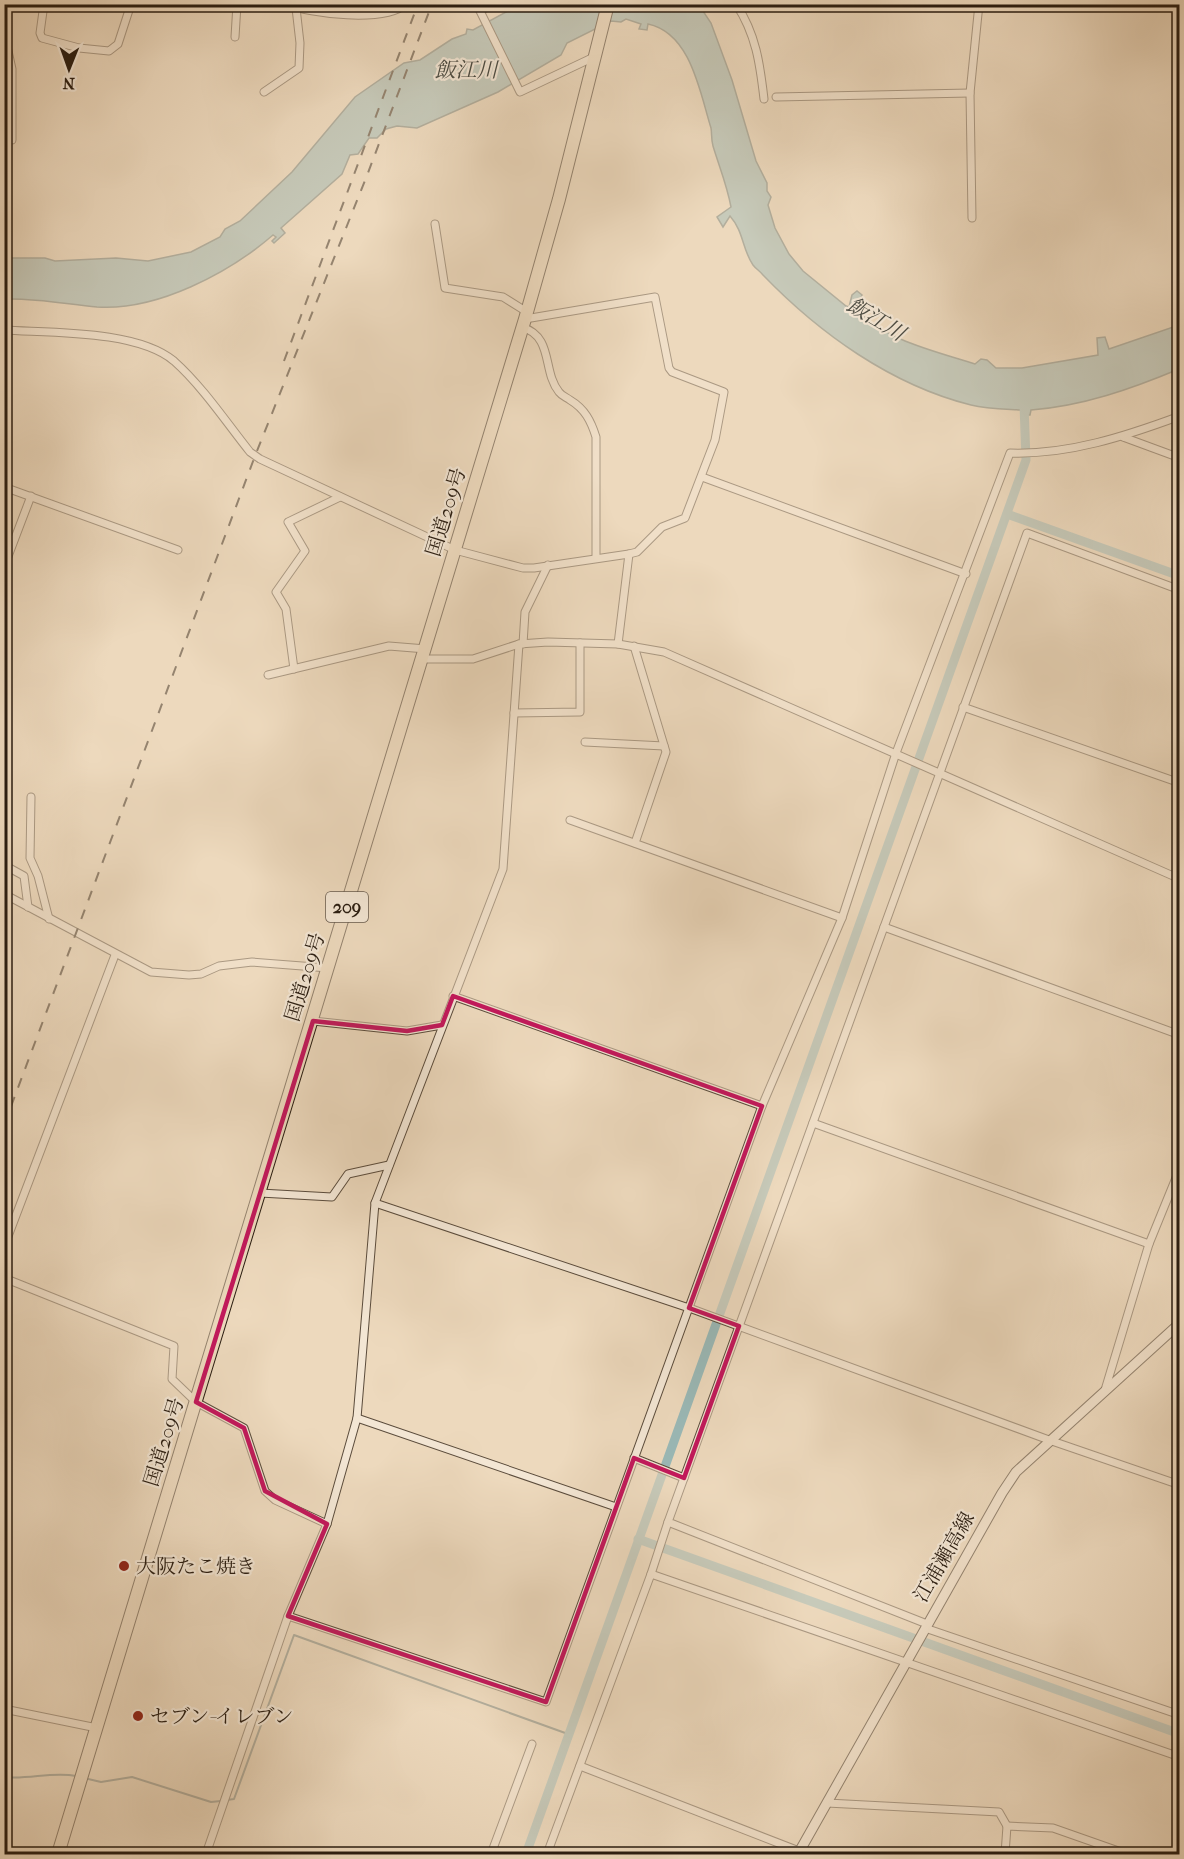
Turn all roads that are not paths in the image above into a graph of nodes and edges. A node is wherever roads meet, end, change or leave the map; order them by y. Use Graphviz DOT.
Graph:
graph roads {
  1 [pos="44,4"];
  2 [pos="131,4"];
  3 [pos="237,4"];
  4 [pos="285,4"];
  5 [pos="406,4"];
  6 [pos="492,4"];
  7 [pos="608,4"];
  8 [pos="736,4"];
  9 [pos="979,4"];
  10 [pos="1031,4"];
  11 [pos="1109,4"];
  12 [pos="296,8"];
  13 [pos="4,33"];
  14 [pos="235,37"];
  15 [pos="594,57"];
  16 [pos="264,92"];
  17 [pos="970,93"];
  18 [pos="776,97"];
  19 [pos="764,99"];
  20 [pos="12,140"];
  21 [pos="972,218"];
  22 [pos="435,224"];
  23 [pos="524,320"];
  24 [pos="4,330"];
  25 [pos="1179,416"];
  26 [pos="1123,437"];
  27 [pos="1179,458"];
  28 [pos="702,477"];
  29 [pos="4,487"];
  30 [pos="31,496"];
  31 [pos="340,497"];
  32 [pos="178,550"];
  33 [pos="455,550"];
  34 [pos="629,554"];
  35 [pos="596,558"];
  36 [pos="548,565"];
  37 [pos="4,567"];
  38 [pos="966,574"];
  39 [pos="1179,590"];
  40 [pos="580,643"];
  41 [pos="521,644"];
  42 [pos="618,644"];
  43 [pos="634,646"];
  44 [pos="424,654"];
  45 [pos="294,669"];
  46 [pos="268,675"];
  47 [pos="963,707"];
  48 [pos="514,713"];
  49 [pos="585,742"];
  50 [pos="664,746"];
  51 [pos="896,753"];
  52 [pos="937,771"];
  53 [pos="1179,783"];
  54 [pos="31,797"];
  55 [pos="570,820"];
  56 [pos="635,843"];
  57 [pos="4,865"];
  58 [pos="1179,879"];
  59 [pos="4,894"];
  60 [pos="28,907"];
  61 [pos="842,918"];
  62 [pos="49,919"];
  63 [pos="884,927"];
  64 [pos="115,955"];
  65 [pos="328,968"];
  66 [pos="453,996"];
  67 [pos="313,1021"];
  68 [pos="442,1025"];
  69 [pos="1179,1035"];
  70 [pos="762,1106"];
  71 [pos="813,1124"];
  72 [pos="389,1165"];
  73 [pos="1179,1168"];
  74 [pos="260,1193"];
  75 [pos="375,1203"];
  76 [pos="1149,1244"];
  77 [pos="4,1247"];
  78 [pos="4,1278"];
  79 [pos="690,1308"];
  80 [pos="1179,1323"];
  81 [pos="738,1325"];
  82 [pos="1105,1390"];
  83 [pos="196,1402"];
  84 [pos="357,1418"];
  85 [pos="1049,1440"];
  86 [pos="637,1459"];
  87 [pos="682,1477"];
  88 [pos="1179,1485"];
  89 [pos="616,1507"];
  90 [pos="668,1522"];
  91 [pos="327,1524"];
  92 [pos="651,1574"];
  93 [pos="288,1616"];
  94 [pos="926,1626"];
  95 [pos="908,1659"];
  96 [pos="4,1709"];
  97 [pos="1179,1715"];
  98 [pos="97,1728"];
  99 [pos="532,1744"];
  100 [pos="1179,1757"];
  101 [pos="580,1766"];
  102 [pos="827,1803"];
  103 [pos="1006,1826"];
  104 [pos="798,1853"];
  105 [pos="58,1854"];
  106 [pos="206,1854"];
  107 [pos="491,1854"];
  108 [pos="547,1854"];
  109 [pos="1005,1854"];
  110 [pos="1127,1854"];
  1 -- 2 [label="street"];
  3 -- 14 [label="street"];
  4 -- 12 [label="street"];
  5 -- 12 [label="street"];
  6 -- 15 [label="street"];
  7 -- 15 [label="highway, 国道209号 / 209"];
  8 -- 19 [label="street"];
  9 -- 17 [label="street"];
  10 -- 11 [label="main road"];
  12 -- 16 [label="street"];
  13 -- 20 [label="street"];
  15 -- 23 [label="highway, 国道209号 / 209"];
  17 -- 18 [label="street"];
  17 -- 21 [label="street"];
  22 -- 23 [label="street"];
  23 -- 28 [label="street"];
  23 -- 33 [label="highway, 国道209号 / 209"];
  23 -- 35 [label="street"];
  24 -- 31 [label="street"];
  25 -- 26 [label="street"];
  26 -- 27 [label="street"];
  26 -- 38 [label="street"];
  28 -- 34 [label="street"];
  28 -- 38 [label="street"];
  29 -- 30 [label="street"];
  30 -- 32 [label="street"];
  30 -- 37 [label="street"];
  31 -- 33 [label="street"];
  31 -- 45 [label="street"];
  33 -- 36 [label="street"];
  33 -- 44 [label="highway, 国道209号 / 209"];
  34 -- 35 [label="street"];
  34 -- 42 [label="street"];
  35 -- 36 [label="street"];
  36 -- 41 [label="street"];
  38 -- 51 [label="street"];
  39 -- 47 [label="street"];
  40 -- 41 [label="street"];
  40 -- 42 [label="street"];
  40 -- 48 [label="street"];
  41 -- 44 [label="street"];
  41 -- 48 [label="street"];
  42 -- 43 [label="street"];
  43 -- 50 [label="street"];
  43 -- 51 [label="street"];
  44 -- 45 [label="street"];
  44 -- 65 [label="highway, 国道209号 / 209"];
  45 -- 46 [label="street"];
  47 -- 52 [label="street"];
  47 -- 53 [label="street"];
  48 -- 66 [label="street"];
  49 -- 50 [label="street"];
  50 -- 56 [label="street"];
  51 -- 52 [label="street"];
  51 -- 61 [label="street"];
  52 -- 58 [label="street"];
  52 -- 63 [label="street"];
  54 -- 62 [label="street"];
  55 -- 56 [label="street"];
  56 -- 61 [label="street"];
  57 -- 60 [label="street"];
  59 -- 60 [label="street"];
  60 -- 62 [label="street"];
  61 -- 70 [label="street"];
  62 -- 64 [label="street"];
  63 -- 69 [label="street"];
  63 -- 71 [label="street"];
  64 -- 65 [label="street"];
  64 -- 77 [label="street"];
  65 -- 67 [label="highway, 国道209号 / 209"];
  66 -- 68 [label="street"];
  66 -- 70 [label="street"];
  67 -- 68 [label="street"];
  67 -- 74 [label="highway, 国道209号 / 209"];
  68 -- 72 [label="street"];
  70 -- 79 [label="street"];
  71 -- 76 [label="street"];
  71 -- 81 [label="street"];
  72 -- 74 [label="street"];
  72 -- 75 [label="street"];
  73 -- 76 [label="street"];
  74 -- 83 [label="highway, 国道209号 / 209"];
  75 -- 79 [label="street"];
  75 -- 84 [label="street"];
  76 -- 82 [label="street"];
  78 -- 83 [label="street"];
  79 -- 81 [label="street"];
  79 -- 86 [label="street"];
  80 -- 82 [label="main road, 江浦瀬高線"];
  81 -- 85 [label="street"];
  81 -- 87 [label="street"];
  82 -- 85 [label="main road, 江浦瀬高線"];
  83 -- 91 [label="street"];
  83 -- 98 [label="highway, 国道209号 / 209"];
  84 -- 89 [label="street"];
  84 -- 91 [label="street"];
  85 -- 88 [label="street"];
  85 -- 94 [label="main road, 江浦瀬高線"];
  86 -- 87 [label="street"];
  86 -- 89 [label="street"];
  87 -- 90 [label="street"];
  89 -- 93 [label="street"];
  90 -- 92 [label="street"];
  90 -- 94 [label="street"];
  91 -- 93 [label="street"];
  92 -- 95 [label="street"];
  92 -- 101 [label="street"];
  93 -- 106 [label="street"];
  94 -- 95 [label="main road, 江浦瀬高線"];
  94 -- 97 [label="street"];
  95 -- 100 [label="street"];
  95 -- 102 [label="main road, 江浦瀬高線"];
  96 -- 98 [label="street"];
  98 -- 105 [label="highway, 国道209号 / 209"];
  99 -- 107 [label="street"];
  101 -- 104 [label="street"];
  101 -- 108 [label="street"];
  102 -- 103 [label="street"];
  102 -- 104 [label="main road, 江浦瀬高線"];
  103 -- 109 [label="street"];
  103 -- 110 [label="street"];
}
